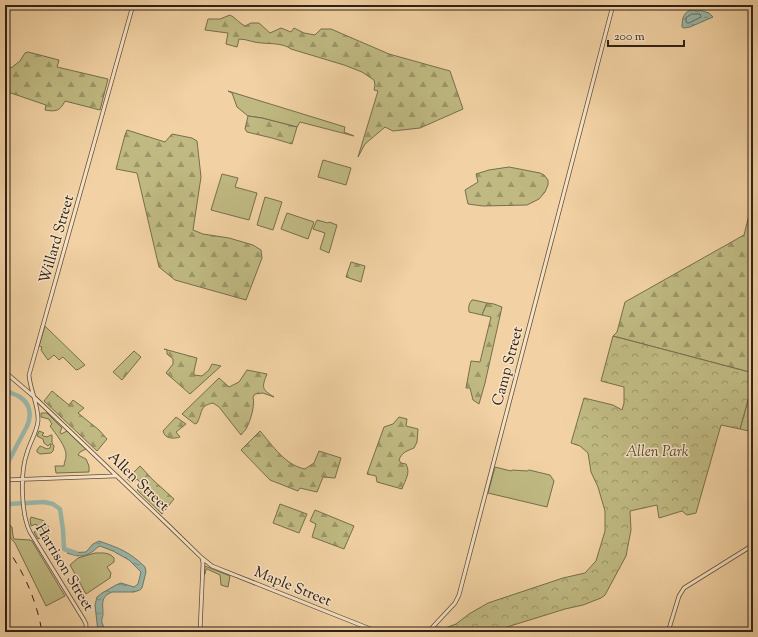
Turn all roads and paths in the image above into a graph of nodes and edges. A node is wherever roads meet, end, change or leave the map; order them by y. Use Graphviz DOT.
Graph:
graph roads {
  1 [pos="133,5"];
  2 [pos="613,5"];
  3 [pos="5,372"];
  4 [pos="32,395"];
  5 [pos="113,472"];
  6 [pos="100,476"];
  7 [pos="109,476"];
  8 [pos="118,476"];
  9 [pos="23,479"];
  10 [pos="5,480"];
  11 [pos="753,545"];
  12 [pos="202,558"];
  13 [pos="86,632"];
  14 [pos="200,632"];
  15 [pos="378,632"];
  16 [pos="428,632"];
  17 [pos="668,632"];
  1 -- 4 [label="street, Willard Street"];
  2 -- 16 [label="street, Camp Street"];
  3 -- 4 [label="street, Allen Street"];
  4 -- 5 [label="street, Allen Street"];
  4 -- 9 [label="street, Willard Street"];
  5 -- 6 [label="street"];
  5 -- 7 [label="street"];
  5 -- 8 [label="street, Allen Street"];
  6 -- 7 [label="street"];
  6 -- 9 [label="street"];
  7 -- 8 [label="street"];
  8 -- 12 [label="street, Allen Street"];
  9 -- 10 [label="street"];
  9 -- 13 [label="street, Harrison Street"];
  11 -- 17 [label="street"];
  12 -- 14 [label="street"];
  12 -- 15 [label="street, Maple Street"];
}
